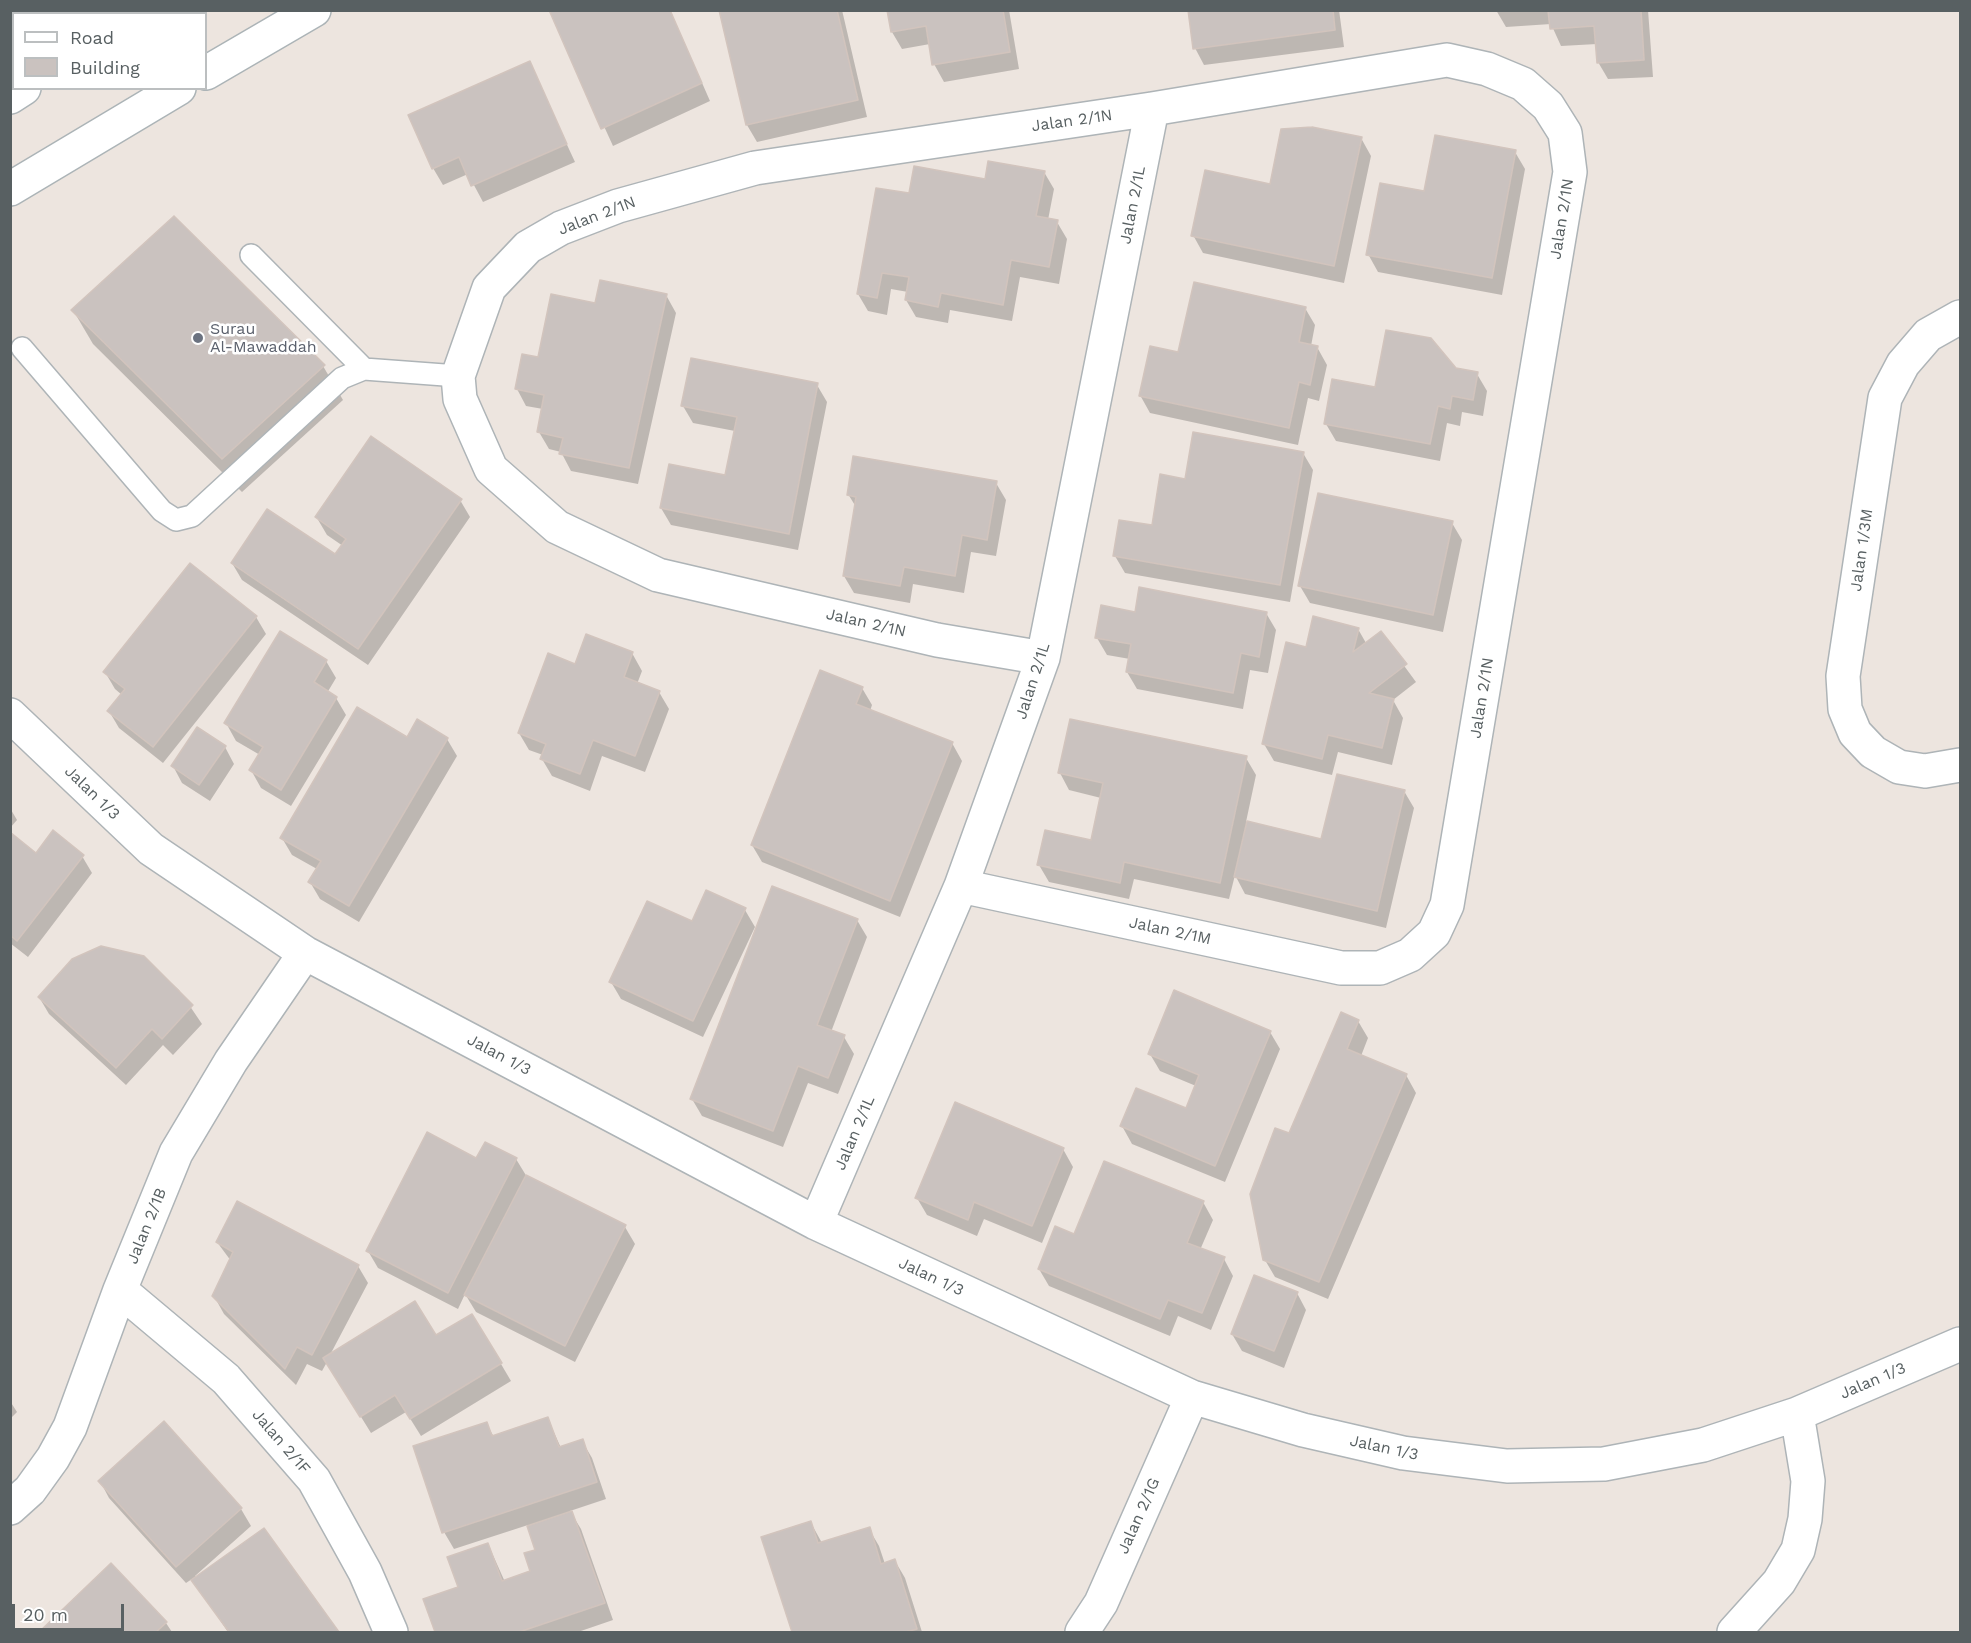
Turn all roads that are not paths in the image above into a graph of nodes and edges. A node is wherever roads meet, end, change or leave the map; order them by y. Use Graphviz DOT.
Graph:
graph roads {
  1 [pos="314,10"];
  2 [pos="207,72"];
  3 [pos="176,90"];
  4 [pos="1152,109"];
  5 [pos="10,189"];
  6 [pos="251,255"];
  7 [pos="1960,317"];
  8 [pos="22,348"];
  9 [pos="364,369"];
  10 [pos="458,376"];
  11 [pos="1043,658"];
  12 [pos="10,715"];
  13 [pos="1960,765"];
  14 [pos="961,886"];
  15 [pos="305,953"];
  16 [pos="1380,968"];
  17 [pos="816,1223"];
  18 [pos="120,1290"];
  19 [pos="1960,1344"];
  20 [pos="1192,1397"];
  21 [pos="1797,1414"];
  22 [pos="10,1508"];
  23 [pos="391,1632"];
  24 [pos="1082,1632"];
  25 [pos="1734,1632"];
  1 -- 2 [label="street"];
  3 -- 5 [label="street"];
  4 -- 10 [label="street, Jalan 2/1N"];
  4 -- 11 [label="street, Jalan 2/1L"];
  4 -- 16 [label="street, Jalan 2/1N"];
  6 -- 9 [label="lane"];
  7 -- 13 [label="street, Jalan 1/3M"];
  8 -- 9 [label="lane"];
  9 -- 10 [label="lane"];
  10 -- 11 [label="street, Jalan 2/1N"];
  11 -- 14 [label="street, Jalan 2/1L"];
  12 -- 15 [label="street, Jalan 1/3"];
  14 -- 16 [label="street, Jalan 2/1M"];
  14 -- 17 [label="street, Jalan 2/1L"];
  15 -- 17 [label="street, Jalan 1/3"];
  15 -- 18 [label="street, Jalan 2/1B"];
  17 -- 20 [label="street, Jalan 1/3"];
  18 -- 22 [label="street, Jalan 2/1B"];
  18 -- 23 [label="street, Jalan 2/1F"];
  19 -- 21 [label="street, Jalan 1/3"];
  20 -- 21 [label="street, Jalan 1/3"];
  20 -- 24 [label="street, Jalan 2/1G"];
  21 -- 25 [label="street"];
}
